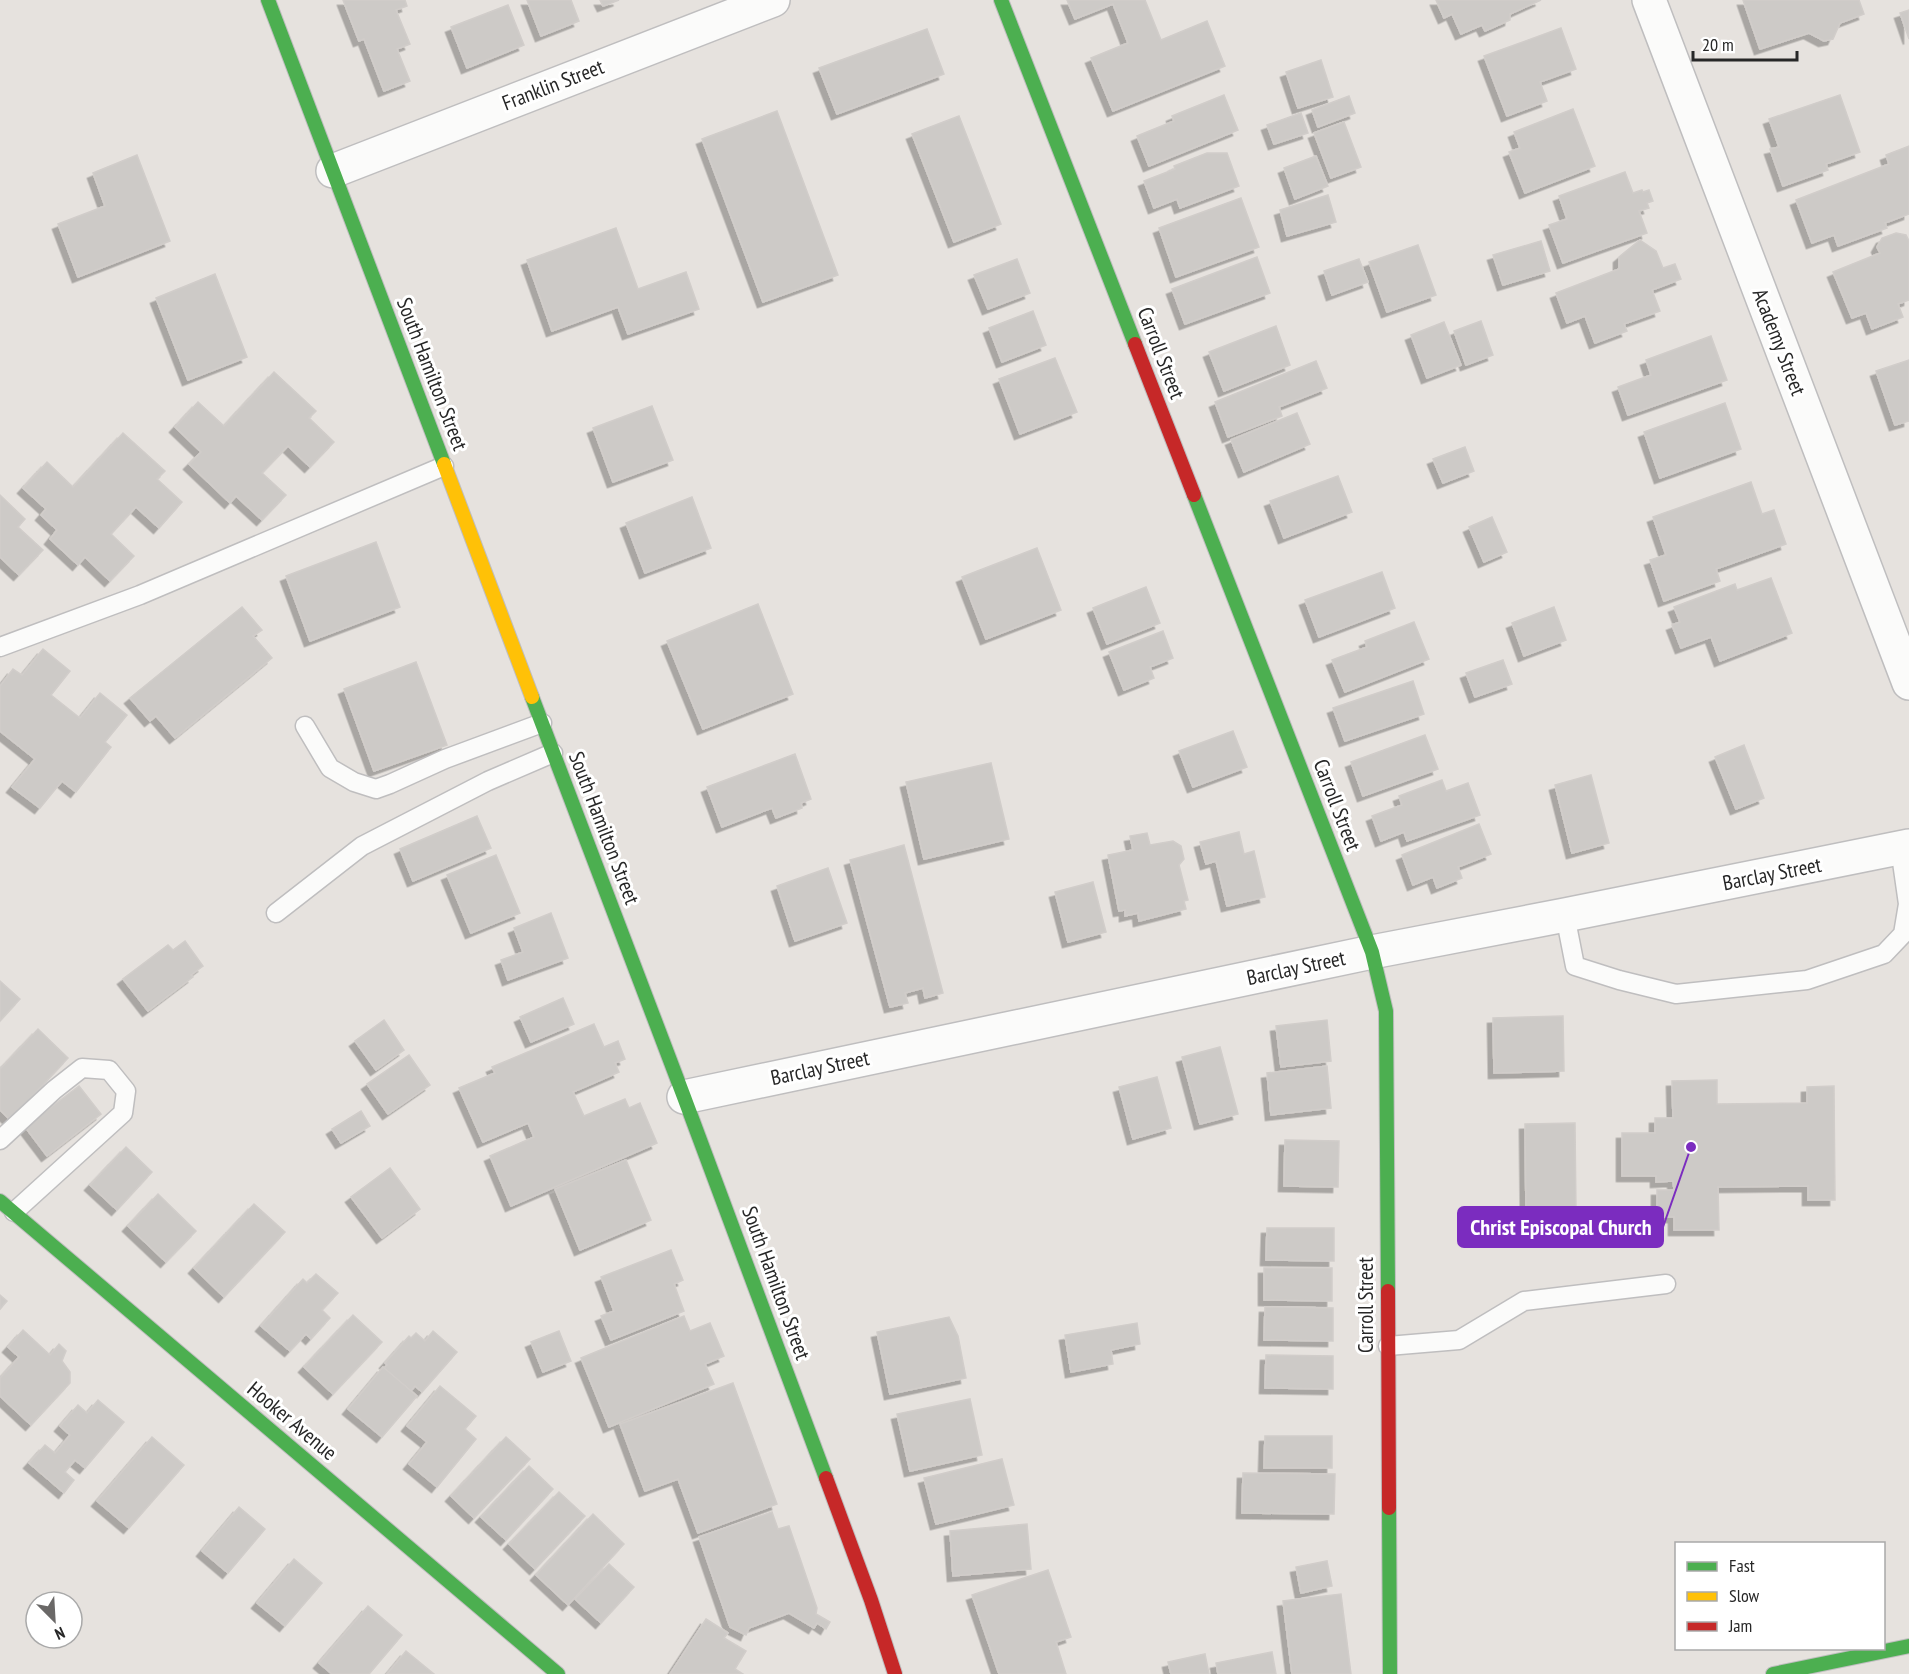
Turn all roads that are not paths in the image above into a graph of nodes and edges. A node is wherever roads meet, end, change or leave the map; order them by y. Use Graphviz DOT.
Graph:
graph roads {
  1 [pos="268,0"];
  2 [pos="773,0"];
  3 [pos="1001,0"];
  4 [pos="1649,0"];
  5 [pos="333,171"];
  6 [pos="444,466"];
  7 [pos="0,647"];
  8 [pos="1909,683"];
  9 [pos="542,723"];
  10 [pos="304,726"];
  11 [pos="553,753"];
  12 [pos="1904,847"];
  13 [pos="276,913"];
  14 [pos="1565,915"];
  15 [pos="1372,952"];
  16 [pos="684,1096"];
  17 [pos="0,1140"];
  18 [pos="7,1206"];
  19 [pos="1666,1284"];
  20 [pos="1388,1346"];
  21 [pos="1909,1646"];
  22 [pos="558,1674"];
  23 [pos="895,1674"];
  24 [pos="1390,1674"];
  25 [pos="1773,1674"];
  1 -- 5 [label="street, South Hamilton Street"];
  2 -- 5 [label="street, Franklin Street"];
  3 -- 15 [label="street, Carroll Street"];
  4 -- 8 [label="street, Academy Street"];
  5 -- 6 [label="street, South Hamilton Street"];
  6 -- 7 [label="lane"];
  6 -- 9 [label="street, South Hamilton Street"];
  9 -- 10 [label="lane"];
  9 -- 11 [label="street, South Hamilton Street"];
  11 -- 13 [label="lane"];
  11 -- 16 [label="street, South Hamilton Street"];
  12 -- 14 [label="street, Barclay Street"];
  12 -- 14 [label="lane"];
  14 -- 15 [label="street, Barclay Street"];
  15 -- 16 [label="street, Barclay Street"];
  15 -- 20 [label="street, Carroll Street"];
  16 -- 23 [label="street, South Hamilton Street"];
  17 -- 18 [label="lane"];
  18 -- 22 [label="street, Hooker Avenue"];
  19 -- 20 [label="lane"];
  20 -- 24 [label="street, Carroll Street"];
  21 -- 25 [label="street"];
}
